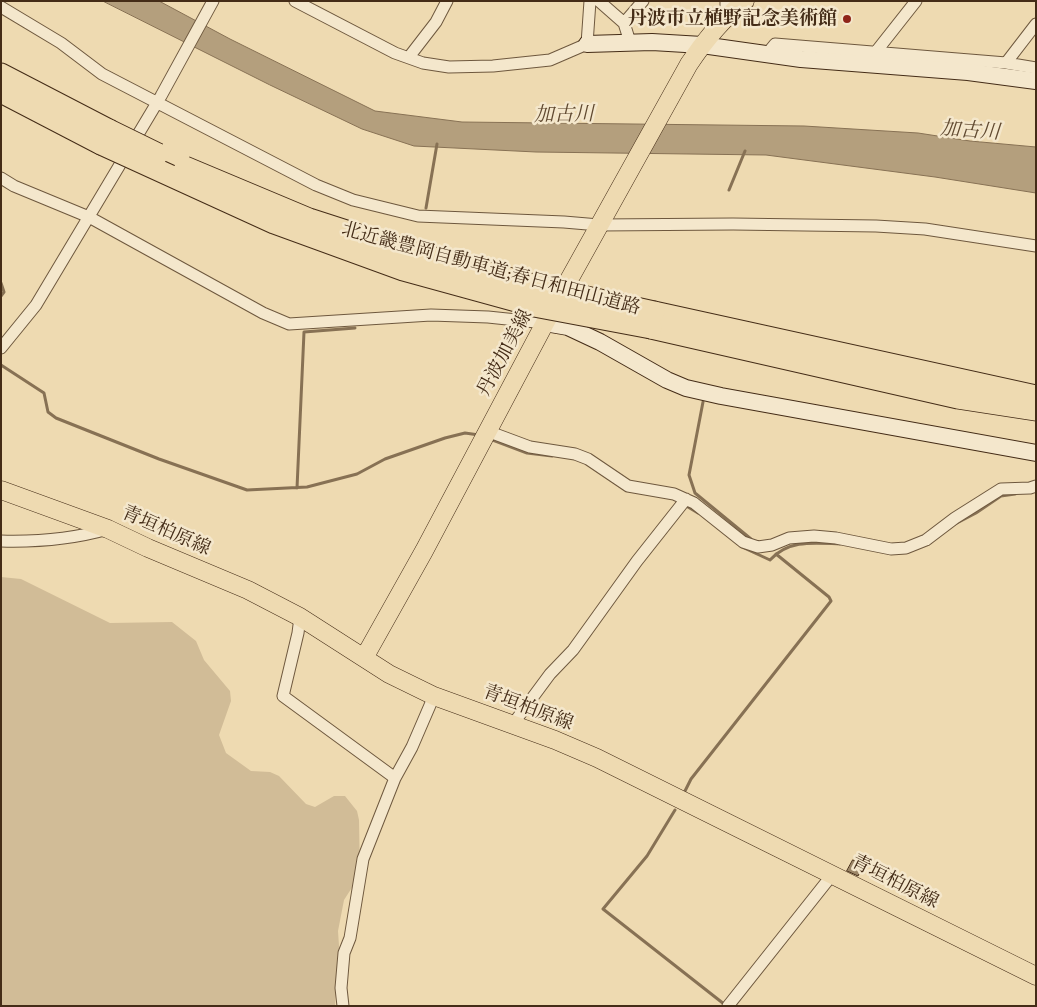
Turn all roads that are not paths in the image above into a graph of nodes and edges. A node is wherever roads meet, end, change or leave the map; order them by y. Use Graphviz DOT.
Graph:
graph roads {
  1 [pos="213,1"];
  2 [pos="295,1"];
  3 [pos="447,1"];
  4 [pos="590,1"];
  5 [pos="599,1"];
  6 [pos="643,1"];
  7 [pos="745,1"];
  8 [pos="916,1"];
  9 [pos="1,7"];
  10 [pos="726,8"];
  11 [pos="624,23"];
  12 [pos="1036,24"];
  13 [pos="630,42"];
  14 [pos="587,44"];
  15 [pos="702,45"];
  16 [pos="875,53"];
  17 [pos="766,55"];
  18 [pos="409,57"];
  19 [pos="1006,63"];
  20 [pos="1036,68"];
  21 [pos="1,74"];
  22 [pos="1036,81"];
  23 [pos="1,92"];
  24 [pos="159,99"];
  25 [pos="105,137"];
  26 [pos="1,178"];
  27 [pos="89,217"];
  28 [pos="601,221"];
  29 [pos="1036,246"];
  30 [pos="653,320"];
  31 [pos="545,323"];
  32 [pos="1,348"];
  33 [pos="1036,396"];
  34 [pos="1036,410"];
  35 [pos="487,431"];
  36 [pos="1036,453"];
  37 [pos="1036,486"];
  38 [pos="1,490"];
  39 [pos="686,499"];
  40 [pos="108,529"];
  41 [pos="1,542"];
  42 [pos="300,617"];
  43 [pos="364,658"];
  44 [pos="434,696"];
  45 [pos="513,724"];
  46 [pos="395,778"];
  47 [pos="832,875"];
  48 [pos="1036,976"];
  49 [pos="343,1006"];
  50 [pos="728,1006"];
  1 -- 24 [label="street"];
  2 -- 18 [label="street"];
  3 -- 18 [label="street"];
  4 -- 14 [label="street"];
  5 -- 11 [label="street"];
  6 -- 11 [label="street"];
  7 -- 10 [label="main road, 丹波加美線"];
  8 -- 16 [label="street"];
  9 -- 24 [label="street"];
  10 -- 15 [label="main road, 丹波加美線"];
  11 -- 13 [label="street"];
  12 -- 19 [label="street"];
  13 -- 14 [label="street"];
  13 -- 15 [label="street"];
  14 -- 18 [label="street"];
  15 -- 17 [label="street"];
  15 -- 28 [label="main road, 丹波加美線"];
  16 -- 17 [label="street"];
  16 -- 19 [label="street"];
  17 -- 22 [label="street"];
  19 -- 20 [label="street"];
  21 -- 25 [label="highway, 北近畿豊岡自動車道;春日和田山道路"];
  23 -- 25 [label="highway, 北近畿豊岡自動車道;春日和田山道路"];
  24 -- 27 [label="street"];
  24 -- 28 [label="street"];
  25 -- 30 [label="highway, 北近畿豊岡自動車道;春日和田山道路, bridge"];
  26 -- 27 [label="street"];
  27 -- 31 [label="street"];
  27 -- 32 [label="street"];
  28 -- 29 [label="street"];
  28 -- 31 [label="main road, 丹波加美線"];
  30 -- 33 [label="highway, 北近畿豊岡自動車道;春日和田山道路"];
  30 -- 34 [label="highway, 北近畿豊岡自動車道;春日和田山道路"];
  31 -- 35 [label="main road, 丹波加美線"];
  31 -- 36 [label="street"];
  35 -- 39 [label="street"];
  35 -- 43 [label="main road, 丹波加美線"];
  37 -- 39 [label="street"];
  38 -- 40 [label="main road, 青垣柏原線"];
  39 -- 45 [label="street"];
  40 -- 41 [label="street"];
  40 -- 42 [label="main road, 青垣柏原線"];
  42 -- 43 [label="main road, 青垣柏原線"];
  42 -- 46 [label="street"];
  43 -- 44 [label="main road, 青垣柏原線"];
  44 -- 45 [label="main road, 青垣柏原線"];
  44 -- 46 [label="street"];
  45 -- 47 [label="main road, 青垣柏原線"];
  46 -- 49 [label="street"];
  47 -- 48 [label="main road, 青垣柏原線"];
  47 -- 50 [label="street"];
}
